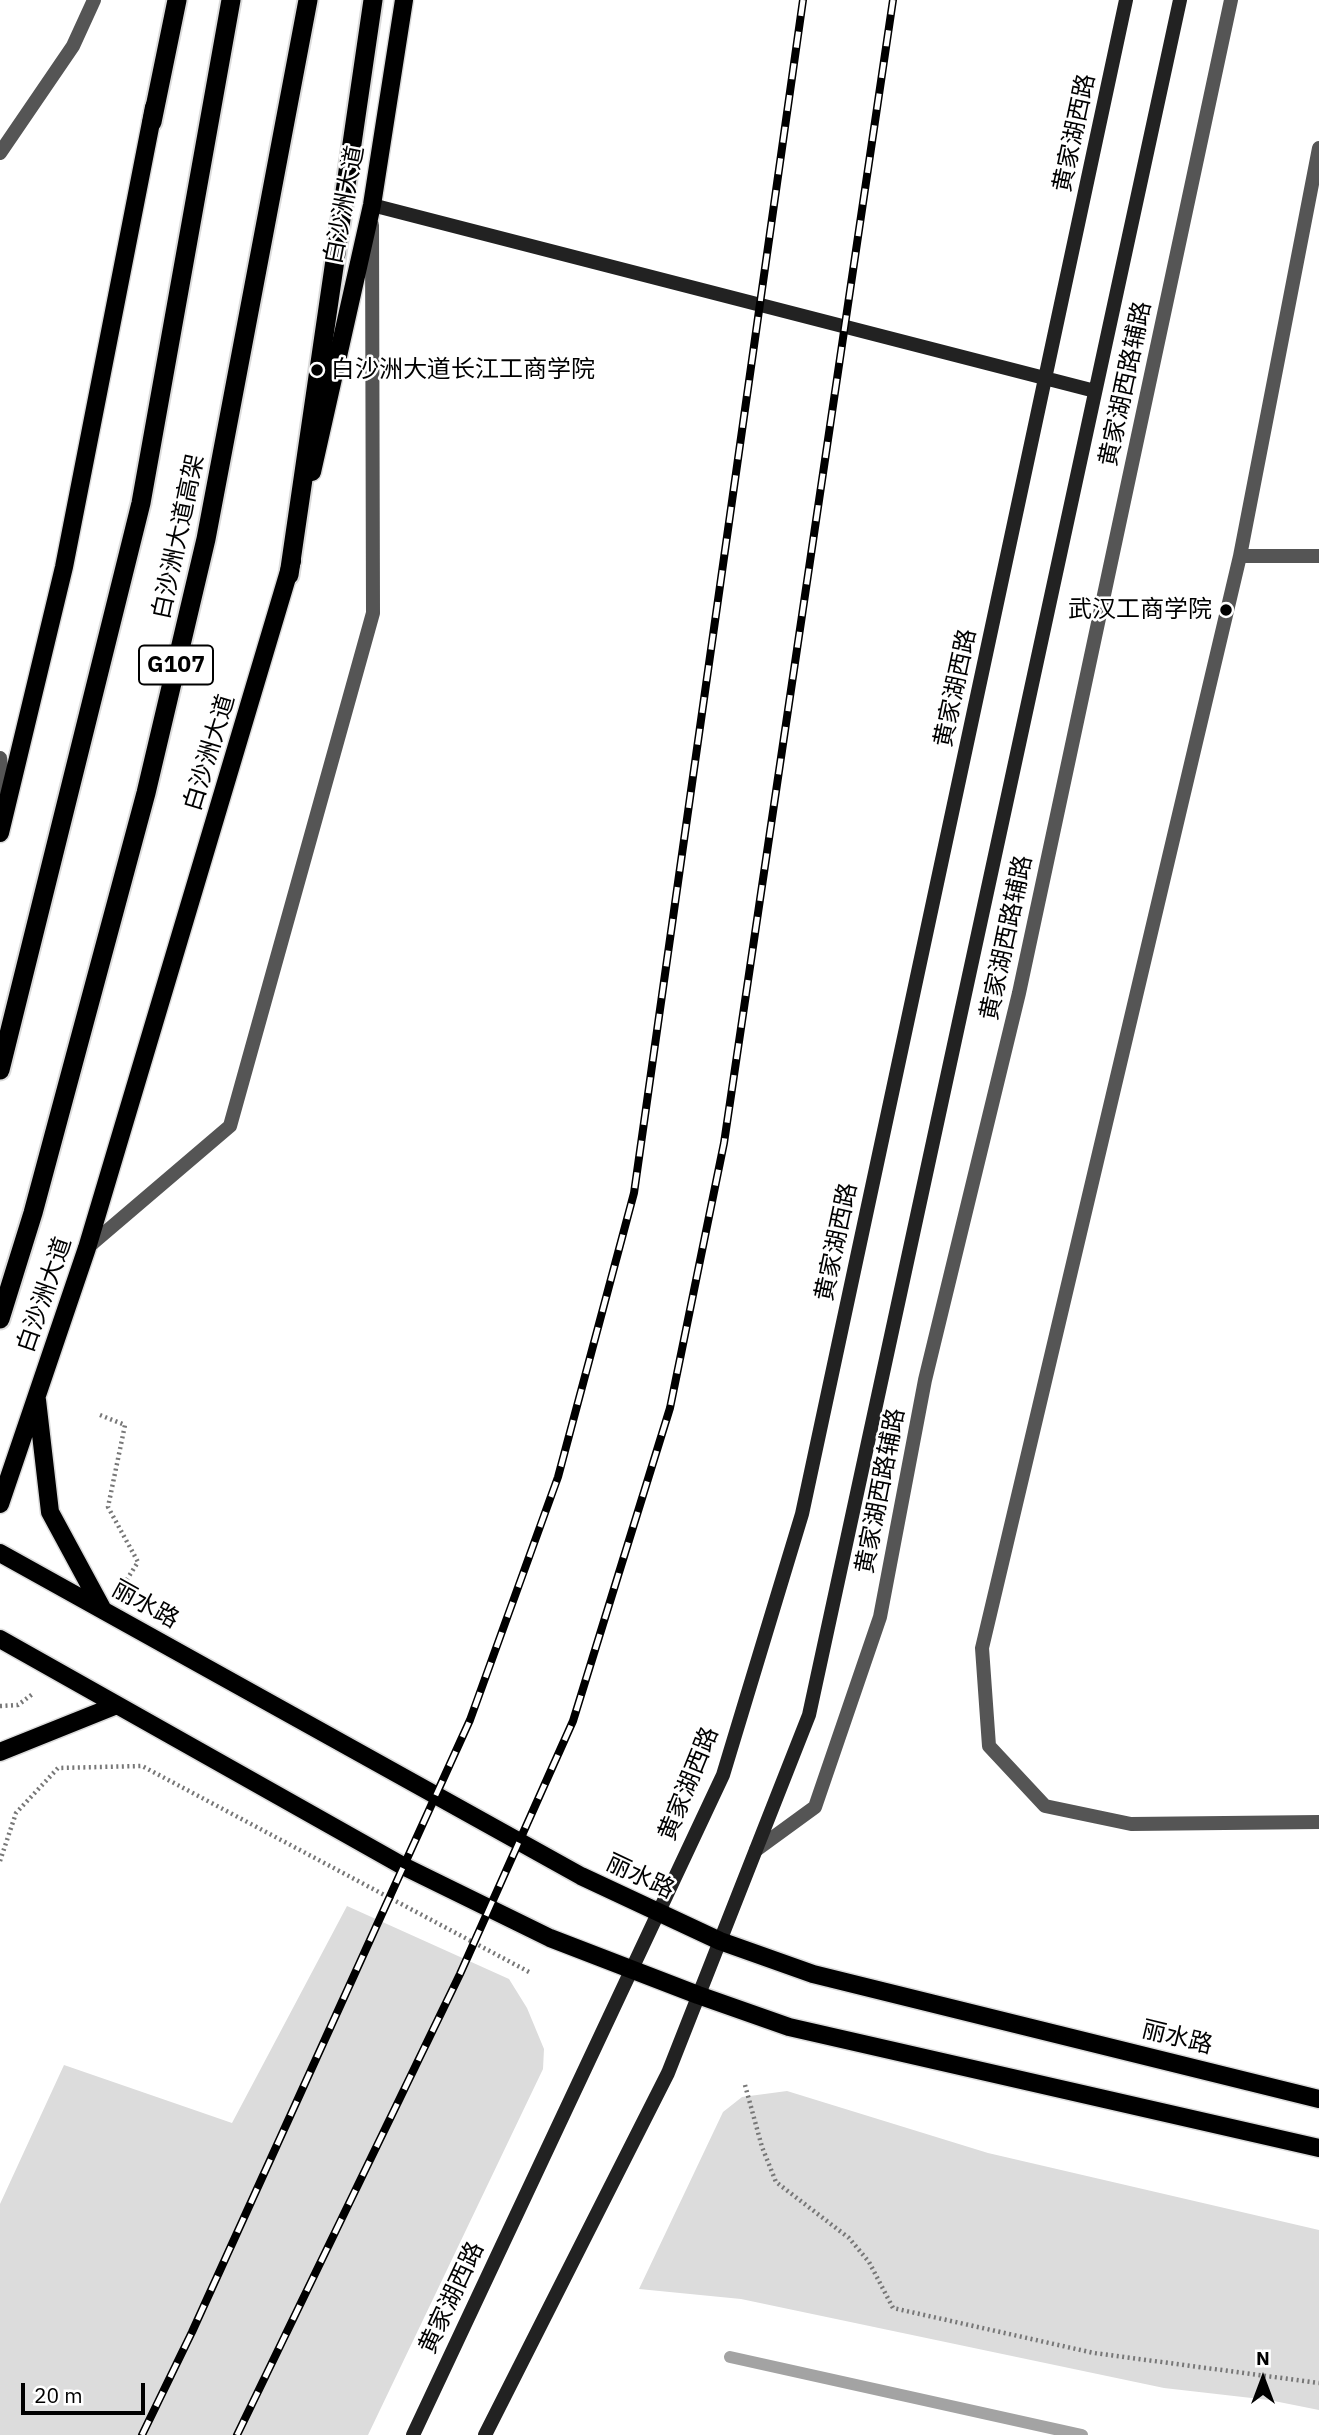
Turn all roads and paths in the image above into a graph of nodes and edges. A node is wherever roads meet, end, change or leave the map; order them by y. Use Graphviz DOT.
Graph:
graph roads {
  1 [pos="94,0"];
  2 [pos="169,0"];
  3 [pos="177,0"];
  4 [pos="231,0"];
  5 [pos="308,0"];
  6 [pos="373,0"];
  7 [pos="404,0"];
  8 [pos="1126,0"];
  9 [pos="1180,0"];
  10 [pos="1231,0"];
  11 [pos="152,122"];
  12 [pos="1319,148"];
  13 [pos="0,153"];
  14 [pos="372,205"];
  15 [pos="1045,378"];
  16 [pos="1095,391"];
  17 [pos="1240,556"];
  18 [pos="1319,556"];
  19 [pos="289,575"];
  20 [pos="0,758"];
  21 [pos="6,808"];
  22 [pos="0,833"];
  23 [pos="0,1070"];
  24 [pos="87,1248"];
  25 [pos="0,1319"];
  26 [pos="37,1396"];
  27 [pos="100,1415"];
  28 [pos="0,1504"];
  29 [pos="0,1553"];
  30 [pos="123,1585"];
  31 [pos="103,1610"];
  32 [pos="0,1639"];
  33 [pos="41,1688"];
  34 [pos="117,1705"];
  35 [pos="0,1706"];
  36 [pos="0,1752"];
  37 [pos="1319,1822"];
  38 [pos="756,1850"];
  39 [pos="0,1861"];
  40 [pos="657,1913"];
  41 [pos="720,1941"];
  42 [pos="631,1969"];
  43 [pos="531,1973"];
  44 [pos="698,1995"];
  45 [pos="745,2085"];
  46 [pos="1319,2099"];
  47 [pos="1319,2148"];
  48 [pos="1319,2383"];
  49 [pos="413,2435"];
  50 [pos="485,2435"];
  1 -- 13 [label="street"];
  2 -- 11 [label="main road"];
  3 -- 11 [label="highway"];
  4 -- 23 [label="highway, 白沙洲大道高架 / G107"];
  5 -- 25 [label="highway, 白沙洲大道高架 / G107"];
  6 -- 19 [label="highway"];
  7 -- 14 [label="main road, 白沙洲大道"];
  8 -- 15 [label="main road, 黄家湖西路"];
  9 -- 16 [label="main road"];
  10 -- 38 [label="street, 黄家湖西路辅路"];
  11 -- 21 [label="main road"];
  12 -- 17 [label="street"];
  14 -- 15 [label="main road"];
  14 -- 19 [label="main road, 白沙洲大道"];
  14 -- 24 [label="street"];
  15 -- 16 [label="main road"];
  15 -- 40 [label="main road, 黄家湖西路"];
  16 -- 38 [label="main road"];
  17 -- 18 [label="street"];
  17 -- 37 [label="street"];
  19 -- 24 [label="main road, 白沙洲大道"];
  20 -- 21 [label="street"];
  21 -- 22 [label="main road"];
  24 -- 26 [label="main road, 白沙洲大道"];
  26 -- 28 [label="main road, 白沙洲大道"];
  26 -- 31 [label="main road"];
  27 -- 30 [label="path"];
  29 -- 31 [label="main road, 丽水路"];
  31 -- 40 [label="main road, 丽水路"];
  32 -- 34 [label="main road"];
  33 -- 35 [label="path"];
  34 -- 36 [label="main road"];
  34 -- 42 [label="main road"];
  38 -- 41 [label="main road"];
  39 -- 43 [label="path"];
  40 -- 41 [label="main road, 丽水路"];
  40 -- 42 [label="main road, 黄家湖西路"];
  41 -- 44 [label="main road"];
  41 -- 46 [label="main road, 丽水路"];
  42 -- 44 [label="main road"];
  42 -- 49 [label="main road, 黄家湖西路"];
  44 -- 47 [label="main road"];
  44 -- 50 [label="main road"];
  45 -- 48 [label="path"];
}
